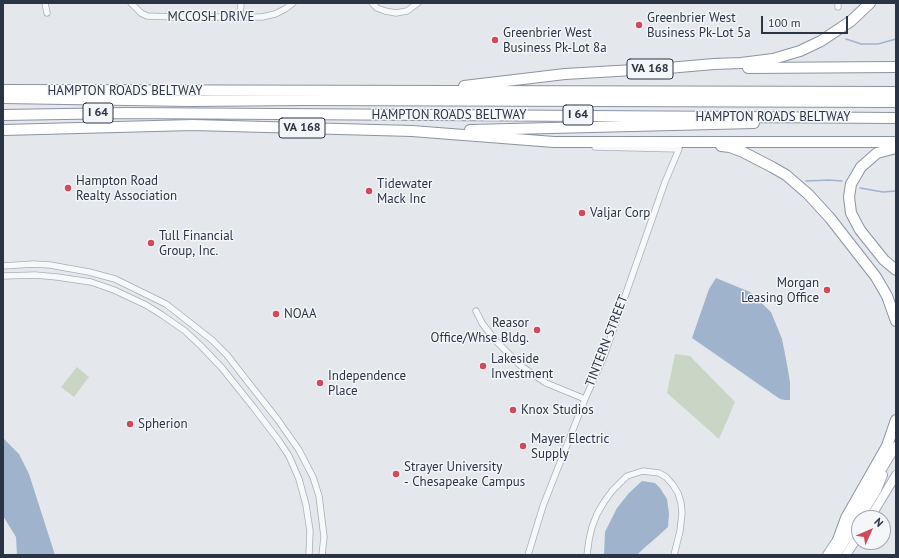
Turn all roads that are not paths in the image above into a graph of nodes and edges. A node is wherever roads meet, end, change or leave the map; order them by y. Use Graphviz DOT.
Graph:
graph roads {
  1 [pos="45,3"];
  2 [pos="131,3"];
  3 [pos="241,3"];
  4 [pos="293,3"];
  5 [pos="372,3"];
  6 [pos="418,3"];
  7 [pos="870,3"];
  8 [pos="47,13"];
  9 [pos="240,17"];
  10 [pos="896,67"];
  11 [pos="668,68"];
  12 [pos="3,88"];
  13 [pos="413,91"];
  14 [pos="896,92"];
  15 [pos="3,98"];
  16 [pos="896,102"];
  17 [pos="3,111"];
  18 [pos="896,112"];
  19 [pos="3,115"];
  20 [pos="896,118"];
  21 [pos="3,130"];
  22 [pos="412,131"];
  23 [pos="896,142"];
  24 [pos="576,146"];
  25 [pos="682,146"];
  26 [pos="896,148"];
  27 [pos="3,266"];
  28 [pos="896,270"];
  29 [pos="3,276"];
  30 [pos="476,311"];
  31 [pos="896,321"];
  32 [pos="585,399"];
  33 [pos="896,420"];
  34 [pos="896,446"];
  35 [pos="885,466"];
  36 [pos="896,475"];
  37 [pos="865,510"];
  38 [pos="875,510"];
  39 [pos="851,532"];
  40 [pos="838,540"];
  41 [pos="309,555"];
  42 [pos="322,555"];
  43 [pos="528,555"];
  44 [pos="587,555"];
  45 [pos="674,555"];
  46 [pos="828,555"];
  47 [pos="836,555"];
  1 -- 8 [label="street"];
  2 -- 9 [label="street, MCCOSH DRIVE"];
  3 -- 9 [label="street"];
  4 -- 9 [label="street, MCCOSH DRIVE"];
  5 -- 6 [label="street"];
  7 -- 11 [label="highway, VA 168"];
  10 -- 11 [label="highway"];
  11 -- 13 [label="highway, VA 168"];
  12 -- 13 [label="highway, HAMPTON ROADS BELTWAY / I 64"];
  13 -- 14 [label="highway, HAMPTON ROADS BELTWAY / I 64"];
  15 -- 16 [label="highway"];
  17 -- 18 [label="highway"];
  19 -- 20 [label="highway, HAMPTON ROADS BELTWAY / I 64"];
  20 -- 22 [label="highway"];
  21 -- 22 [label="highway, VA 168"];
  22 -- 25 [label="highway, VA 168"];
  23 -- 25 [label="highway, VA 168"];
  24 -- 25 [label="street"];
  25 -- 31 [label="highway"];
  25 -- 32 [label="street, TINTERN STREET"];
  26 -- 28 [label="highway"];
  27 -- 42 [label="street"];
  29 -- 41 [label="street"];
  30 -- 32 [label="street"];
  32 -- 43 [label="street, TINTERN STREET"];
  33 -- 40 [label="highway"];
  34 -- 35 [label="main road"];
  35 -- 37 [label="main road"];
  35 -- 40 [label="main road"];
  36 -- 38 [label="main road"];
  39 -- 47 [label="main road"];
  40 -- 46 [label="main road"];
  44 -- 45 [label="street"];
}
